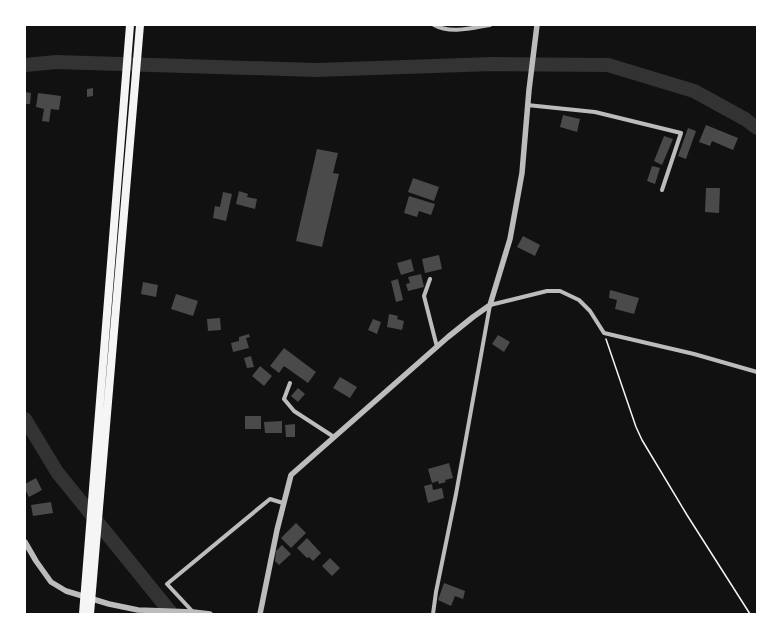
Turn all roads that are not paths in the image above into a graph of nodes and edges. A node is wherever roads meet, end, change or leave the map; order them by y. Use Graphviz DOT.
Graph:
graph roads {
  1 [pos="130,25"];
  2 [pos="140,25"];
  3 [pos="434,25"];
  4 [pos="490,25"];
  5 [pos="537,26"];
  6 [pos="527,105"];
  7 [pos="129,160"];
  8 [pos="119,161"];
  9 [pos="662,190"];
  10 [pos="430,279"];
  11 [pos="490,305"];
  12 [pos="437,346"];
  13 [pos="757,372"];
  14 [pos="290,383"];
  15 [pos="334,438"];
  16 [pos="283,503"];
  17 [pos="25,542"];
  18 [pos="88,598"];
  19 [pos="193,612"];
  20 [pos="83,614"];
  21 [pos="90,614"];
  22 [pos="210,614"];
  23 [pos="260,614"];
  24 [pos="433,614"];
  1 -- 8 [label="highway"];
  2 -- 7 [label="highway"];
  3 -- 4 [label="street"];
  5 -- 6 [label="street"];
  6 -- 9 [label="street"];
  6 -- 11 [label="street"];
  7 -- 8 [label="highway"];
  7 -- 18 [label="highway"];
  8 -- 18 [label="highway"];
  10 -- 12 [label="street"];
  11 -- 12 [label="street"];
  11 -- 13 [label="street"];
  11 -- 24 [label="street"];
  12 -- 15 [label="street"];
  14 -- 15 [label="street"];
  15 -- 16 [label="street"];
  16 -- 19 [label="street"];
  16 -- 23 [label="street"];
  17 -- 18 [label="street"];
  18 -- 19 [label="street"];
  18 -- 20 [label="highway"];
  18 -- 21 [label="highway"];
  19 -- 22 [label="street"];
}
